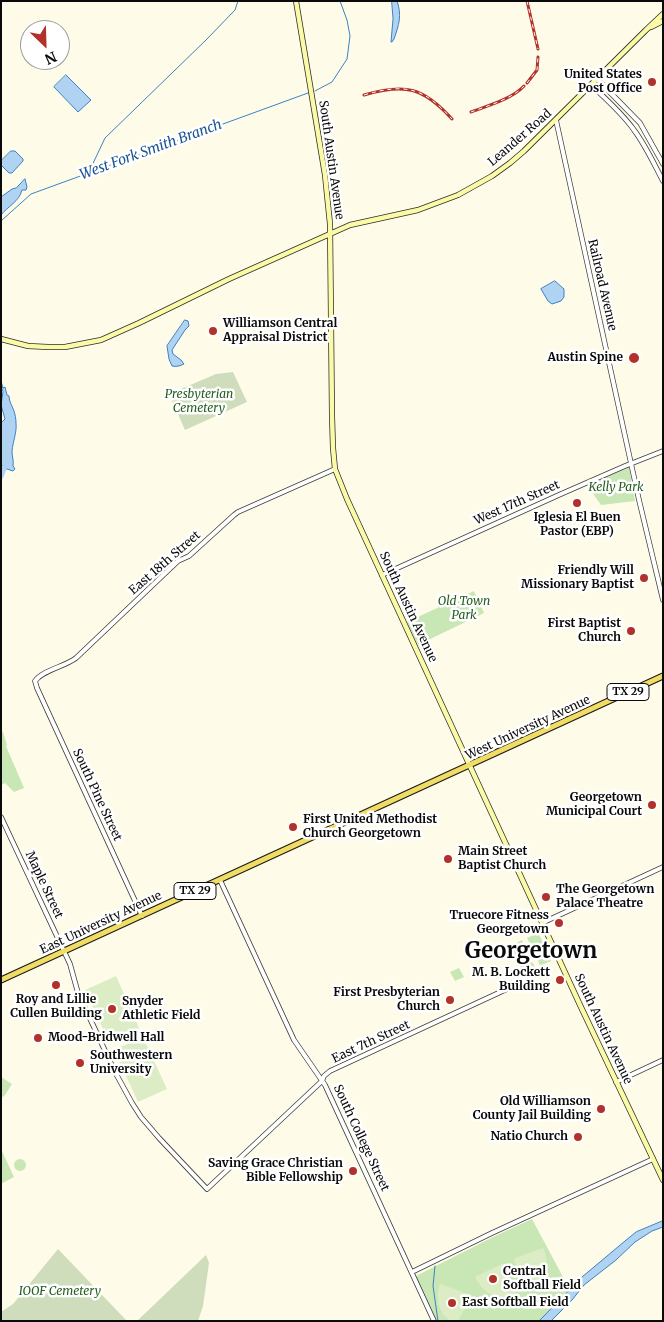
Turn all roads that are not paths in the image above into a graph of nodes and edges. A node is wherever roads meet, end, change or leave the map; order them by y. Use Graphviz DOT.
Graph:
graph roads {
  1 [pos="296,1"];
  2 [pos="663,14"];
  3 [pos="663,21"];
  4 [pos="647,28"];
  5 [pos="597,79"];
  6 [pos="591,85"];
  7 [pos="556,120"];
  8 [pos="643,128"];
  9 [pos="636,132"];
  10 [pos="660,159"];
  11 [pos="653,162"];
  12 [pos="663,164"];
  13 [pos="663,181"];
  14 [pos="330,233"];
  15 [pos="1,339"];
  16 [pos="663,451"];
  17 [pos="632,464"];
  18 [pos="335,469"];
  19 [pos="382,575"];
  20 [pos="663,600"];
  21 [pos="663,676"];
  22 [pos="35,681"];
  23 [pos="469,766"];
  24 [pos="428,784"];
  25 [pos="1,817"];
  26 [pos="663,867"];
  27 [pos="220,880"];
  28 [pos="142,916"];
  29 [pos="542,923"];
  30 [pos="64,951"];
  31 [pos="1,980"];
  32 [pos="520,983"];
  33 [pos="663,1060"];
  34 [pos="322,1081"];
  35 [pos="616,1082"];
  36 [pos="653,1159"];
  37 [pos="663,1180"];
  38 [pos="207,1189"];
  39 [pos="412,1272"];
  40 [pos="434,1321"];
  1 -- 14 [label="main road, South Austin Avenue"];
  2 -- 4 [label="main road, Leander Road"];
  3 -- 4 [label="main road"];
  4 -- 5 [label="main road, Leander Road"];
  5 -- 6 [label="main road, Leander Road"];
  5 -- 8 [label="street"];
  6 -- 7 [label="main road, Leander Road"];
  6 -- 9 [label="street"];
  7 -- 14 [label="main road, Leander Road"];
  7 -- 17 [label="street, Railroad Avenue"];
  8 -- 9 [label="street"];
  8 -- 10 [label="street"];
  9 -- 11 [label="street"];
  10 -- 11 [label="street"];
  10 -- 12 [label="street"];
  11 -- 13 [label="street"];
  14 -- 15 [label="main road, Leander Road"];
  14 -- 18 [label="main road, South Austin Avenue"];
  16 -- 17 [label="street, West 17th Street"];
  17 -- 19 [label="street, West 17th Street"];
  17 -- 20 [label="street, Railroad Avenue"];
  18 -- 19 [label="main road, South Austin Avenue"];
  18 -- 22 [label="street, East 18th Street"];
  19 -- 23 [label="main road, South Austin Avenue"];
  21 -- 23 [label="main road, West University Avenue / TX 29"];
  22 -- 28 [label="street, South Pine Street"];
  23 -- 24 [label="main road, West University Avenue / TX 29"];
  23 -- 29 [label="main road, South Austin Avenue"];
  24 -- 27 [label="main road, East University Avenue / TX 29"];
  25 -- 30 [label="street, Maple Street"];
  26 -- 29 [label="street"];
  27 -- 28 [label="main road, East University Avenue / TX 29"];
  27 -- 34 [label="street, South College Street"];
  28 -- 30 [label="main road, East University Avenue / TX 29"];
  29 -- 35 [label="main road, South Austin Avenue"];
  30 -- 31 [label="main road, East University Avenue / TX 29"];
  30 -- 38 [label="street, Maple Street"];
  32 -- 34 [label="street, East 7th Street"];
  33 -- 35 [label="street"];
  34 -- 38 [label="street, East 7th Street"];
  34 -- 39 [label="street, South College Street"];
  35 -- 36 [label="main road, South Austin Avenue"];
  36 -- 37 [label="main road, South Austin Avenue"];
  36 -- 39 [label="street"];
  39 -- 40 [label="street, South College Street"];
}
